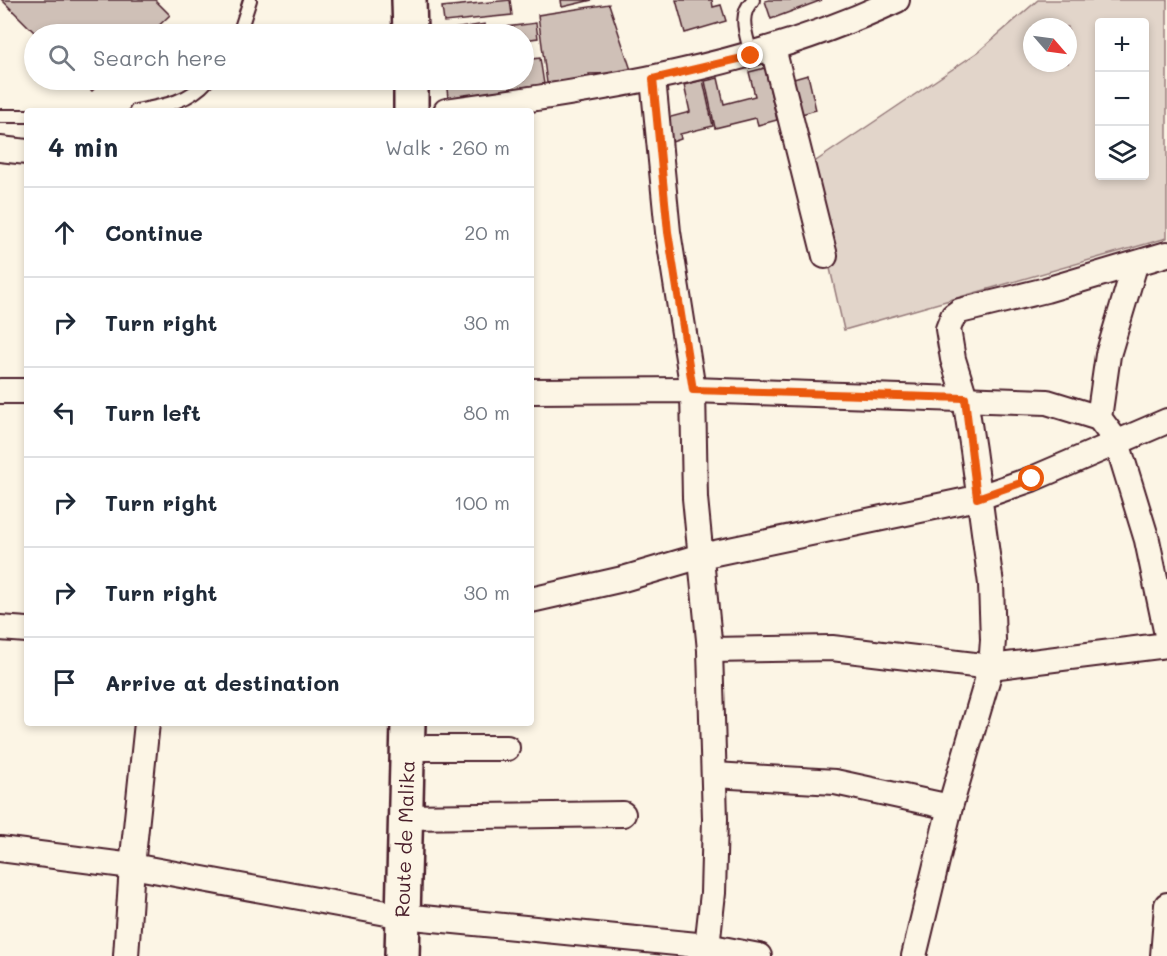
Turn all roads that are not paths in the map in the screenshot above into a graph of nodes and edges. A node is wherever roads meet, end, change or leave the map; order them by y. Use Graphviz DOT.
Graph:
graph roads {
  1 [pos="250,0"];
  2 [pos="409,0"];
  3 [pos="753,0"];
  4 [pos="897,0"];
  5 [pos="242,24"];
  6 [pos="410,24"];
  7 [pos="762,52"];
  8 [pos="653,79"];
  9 [pos="198,90"];
  10 [pos="411,90"];
  11 [pos="151,108"];
  12 [pos="411,108"];
  13 [pos="465,108"];
  14 [pos="0,116"];
  15 [pos="24,116"];
  16 [pos="0,148"];
  17 [pos="24,152"];
  18 [pos="1167,254"];
  19 [pos="825,256"];
  20 [pos="1135,264"];
  21 [pos="693,390"];
  22 [pos="0,391"];
  23 [pos="24,391"];
  24 [pos="534,391"];
  25 [pos="965,398"];
  26 [pos="1098,418"];
  27 [pos="1167,421"];
  28 [pos="1117,442"];
  29 [pos="977,498"];
  30 [pos="701,556"];
  31 [pos="534,599"];
  32 [pos="0,628"];
  33 [pos="24,630"];
  34 [pos="1167,635"];
  35 [pos="1167,645"];
  36 [pos="710,650"];
  37 [pos="991,667"];
  38 [pos="147,726"];
  39 [pos="408,736"];
  40 [pos="507,748"];
  41 [pos="714,775"];
  42 [pos="950,807"];
  43 [pos="623,814"];
  44 [pos="406,818"];
  45 [pos="0,849"];
  46 [pos="132,866"];
  47 [pos="1167,905"];
  48 [pos="403,916"];
  49 [pos="706,951"];
  50 [pos="126,956"];
  51 [pos="402,956"];
  52 [pos="759,956"];
  53 [pos="914,956"];
  54 [pos="1163,956"];
  1 -- 5 [label="lane"];
  2 -- 6 [label="main road"];
  3 -- 7 [label="lane"];
  4 -- 7 [label="street"];
  7 -- 8 [label="street"];
  7 -- 19 [label="street"];
  8 -- 13 [label="street"];
  8 -- 21 [label="street"];
  9 -- 11 [label="lane"];
  10 -- 12 [label="main road"];
  14 -- 15 [label="lane"];
  16 -- 17 [label="street"];
  18 -- 20 [label="street"];
  20 -- 25 [label="street"];
  20 -- 26 [label="street"];
  21 -- 24 [label="street"];
  21 -- 25 [label="street"];
  21 -- 30 [label="street"];
  22 -- 23 [label="street"];
  25 -- 26 [label="street"];
  25 -- 29 [label="street"];
  26 -- 28 [label="street"];
  27 -- 28 [label="street"];
  28 -- 29 [label="street"];
  28 -- 34 [label="street"];
  29 -- 30 [label="street"];
  29 -- 37 [label="street"];
  30 -- 31 [label="street"];
  30 -- 36 [label="street"];
  32 -- 33 [label="street"];
  35 -- 37 [label="street"];
  36 -- 37 [label="street"];
  36 -- 41 [label="street"];
  37 -- 42 [label="street"];
  38 -- 46 [label="street"];
  39 -- 40 [label="street"];
  39 -- 44 [label="main road, Route de Malika"];
  41 -- 42 [label="street"];
  41 -- 49 [label="street"];
  42 -- 53 [label="street"];
  43 -- 44 [label="street"];
  44 -- 48 [label="main road, Route de Malika"];
  45 -- 46 [label="street"];
  46 -- 48 [label="street"];
  46 -- 50 [label="street"];
  47 -- 54 [label="street"];
  48 -- 49 [label="street"];
  48 -- 51 [label="main road, Route de Malika"];
  49 -- 52 [label="street"];
}
